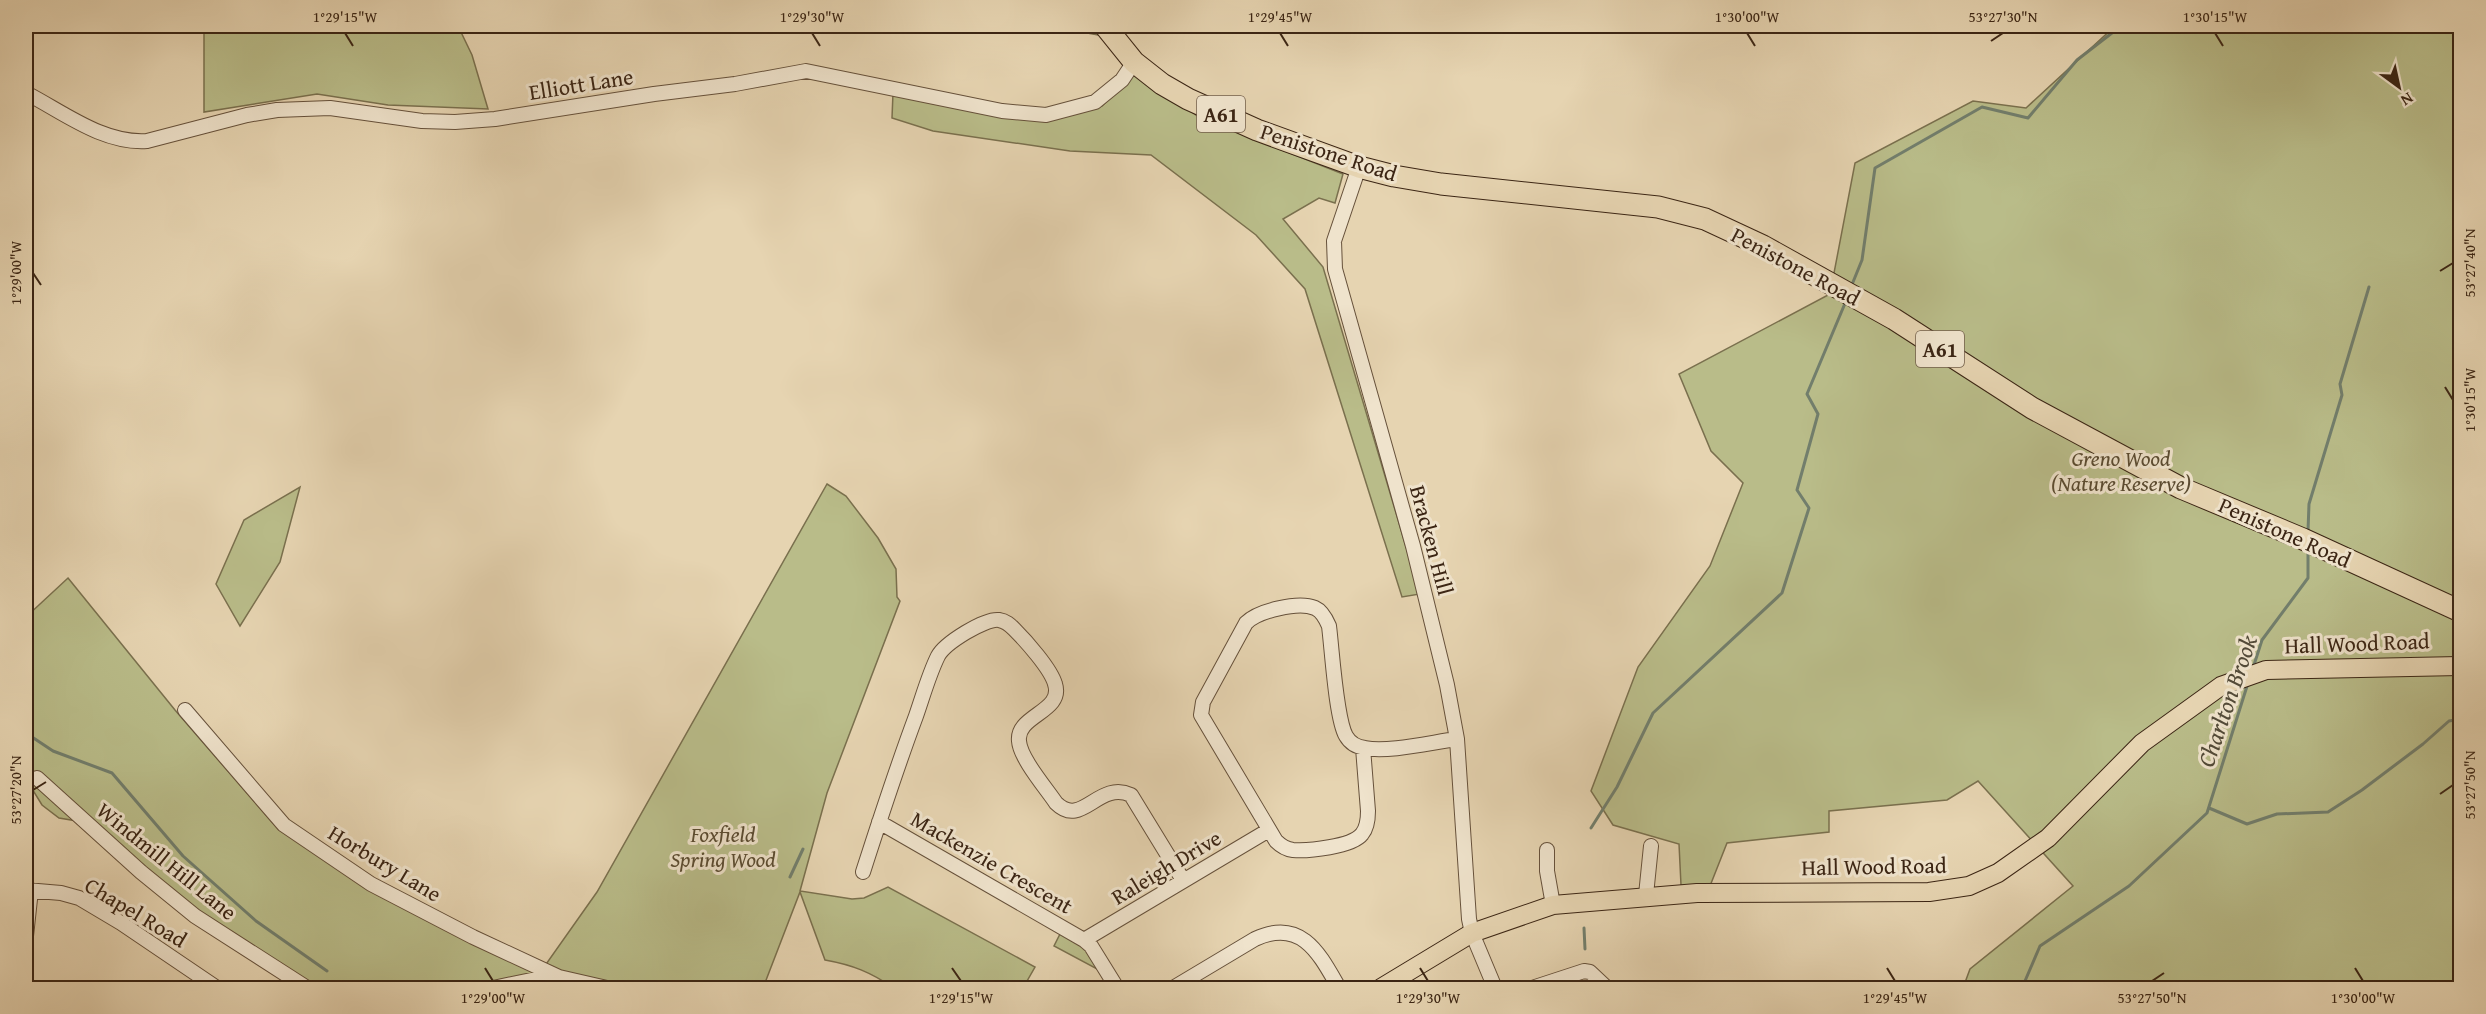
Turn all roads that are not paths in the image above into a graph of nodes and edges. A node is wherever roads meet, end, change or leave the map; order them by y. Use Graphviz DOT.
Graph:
graph roads {
  1 [pos="1105,26"];
  2 [pos="1134,62"];
  3 [pos="26,93"];
  4 [pos="1359,167"];
  5 [pos="2460,611"];
  6 [pos="2460,666"];
  7 [pos="185,710"];
  8 [pos="1457,739"];
  9 [pos="1363,748"];
  10 [pos="37,778"];
  11 [pos="879,822"];
  12 [pos="1269,830"];
  13 [pos="1651,846"];
  14 [pos="1547,850"];
  15 [pos="863,872"];
  16 [pos="1184,880"];
  17 [pos="28,890"];
  18 [pos="1646,895"];
  19 [pos="1553,904"];
  20 [pos="1472,933"];
  21 [pos="26,936"];
  22 [pos="1084,940"];
  23 [pos="559,977"];
  24 [pos="210,987"];
  25 [pos="307,988"];
  26 [pos="493,988"];
  27 [pos="607,988"];
  28 [pos="1117,988"];
  29 [pos="1173,988"];
  30 [pos="1339,988"];
  31 [pos="1382,988"];
  32 [pos="1496,988"];
  33 [pos="1532,988"];
  34 [pos="1607,988"];
  1 -- 2 [label="highway, Penistone Road / A61"];
  2 -- 3 [label="street, Elliott Lane"];
  2 -- 4 [label="highway, Penistone Road / A61"];
  4 -- 5 [label="highway, Penistone Road / A61"];
  4 -- 8 [label="street, Bracken Hill"];
  6 -- 18 [label="main road, Hall Wood Road"];
  7 -- 23 [label="street, Horbury Lane"];
  8 -- 9 [label="street"];
  8 -- 20 [label="street, Bracken Hill"];
  9 -- 12 [label="street"];
  9 -- 12 [label="street"];
  10 -- 25 [label="street, Windmill Hill Lane"];
  11 -- 15 [label="street, Mackenzie Crescent"];
  11 -- 16 [label="street, Mackenzie Crescent"];
  11 -- 22 [label="street, Mackenzie Crescent"];
  12 -- 16 [label="street, Raleigh Drive"];
  13 -- 18 [label="street"];
  14 -- 19 [label="street"];
  16 -- 22 [label="street, Raleigh Drive"];
  17 -- 21 [label="street"];
  17 -- 24 [label="street, Chapel Road"];
  18 -- 19 [label="main road, Hall Wood Road"];
  19 -- 20 [label="main road, Hall Wood Road"];
  20 -- 31 [label="main road, Hall Wood Road"];
  20 -- 32 [label="street, Bracken Hill"];
  22 -- 28 [label="street"];
  23 -- 26 [label="street"];
  23 -- 27 [label="street, Horbury Lane"];
  29 -- 30 [label="street"];
  33 -- 34 [label="street"];
}
